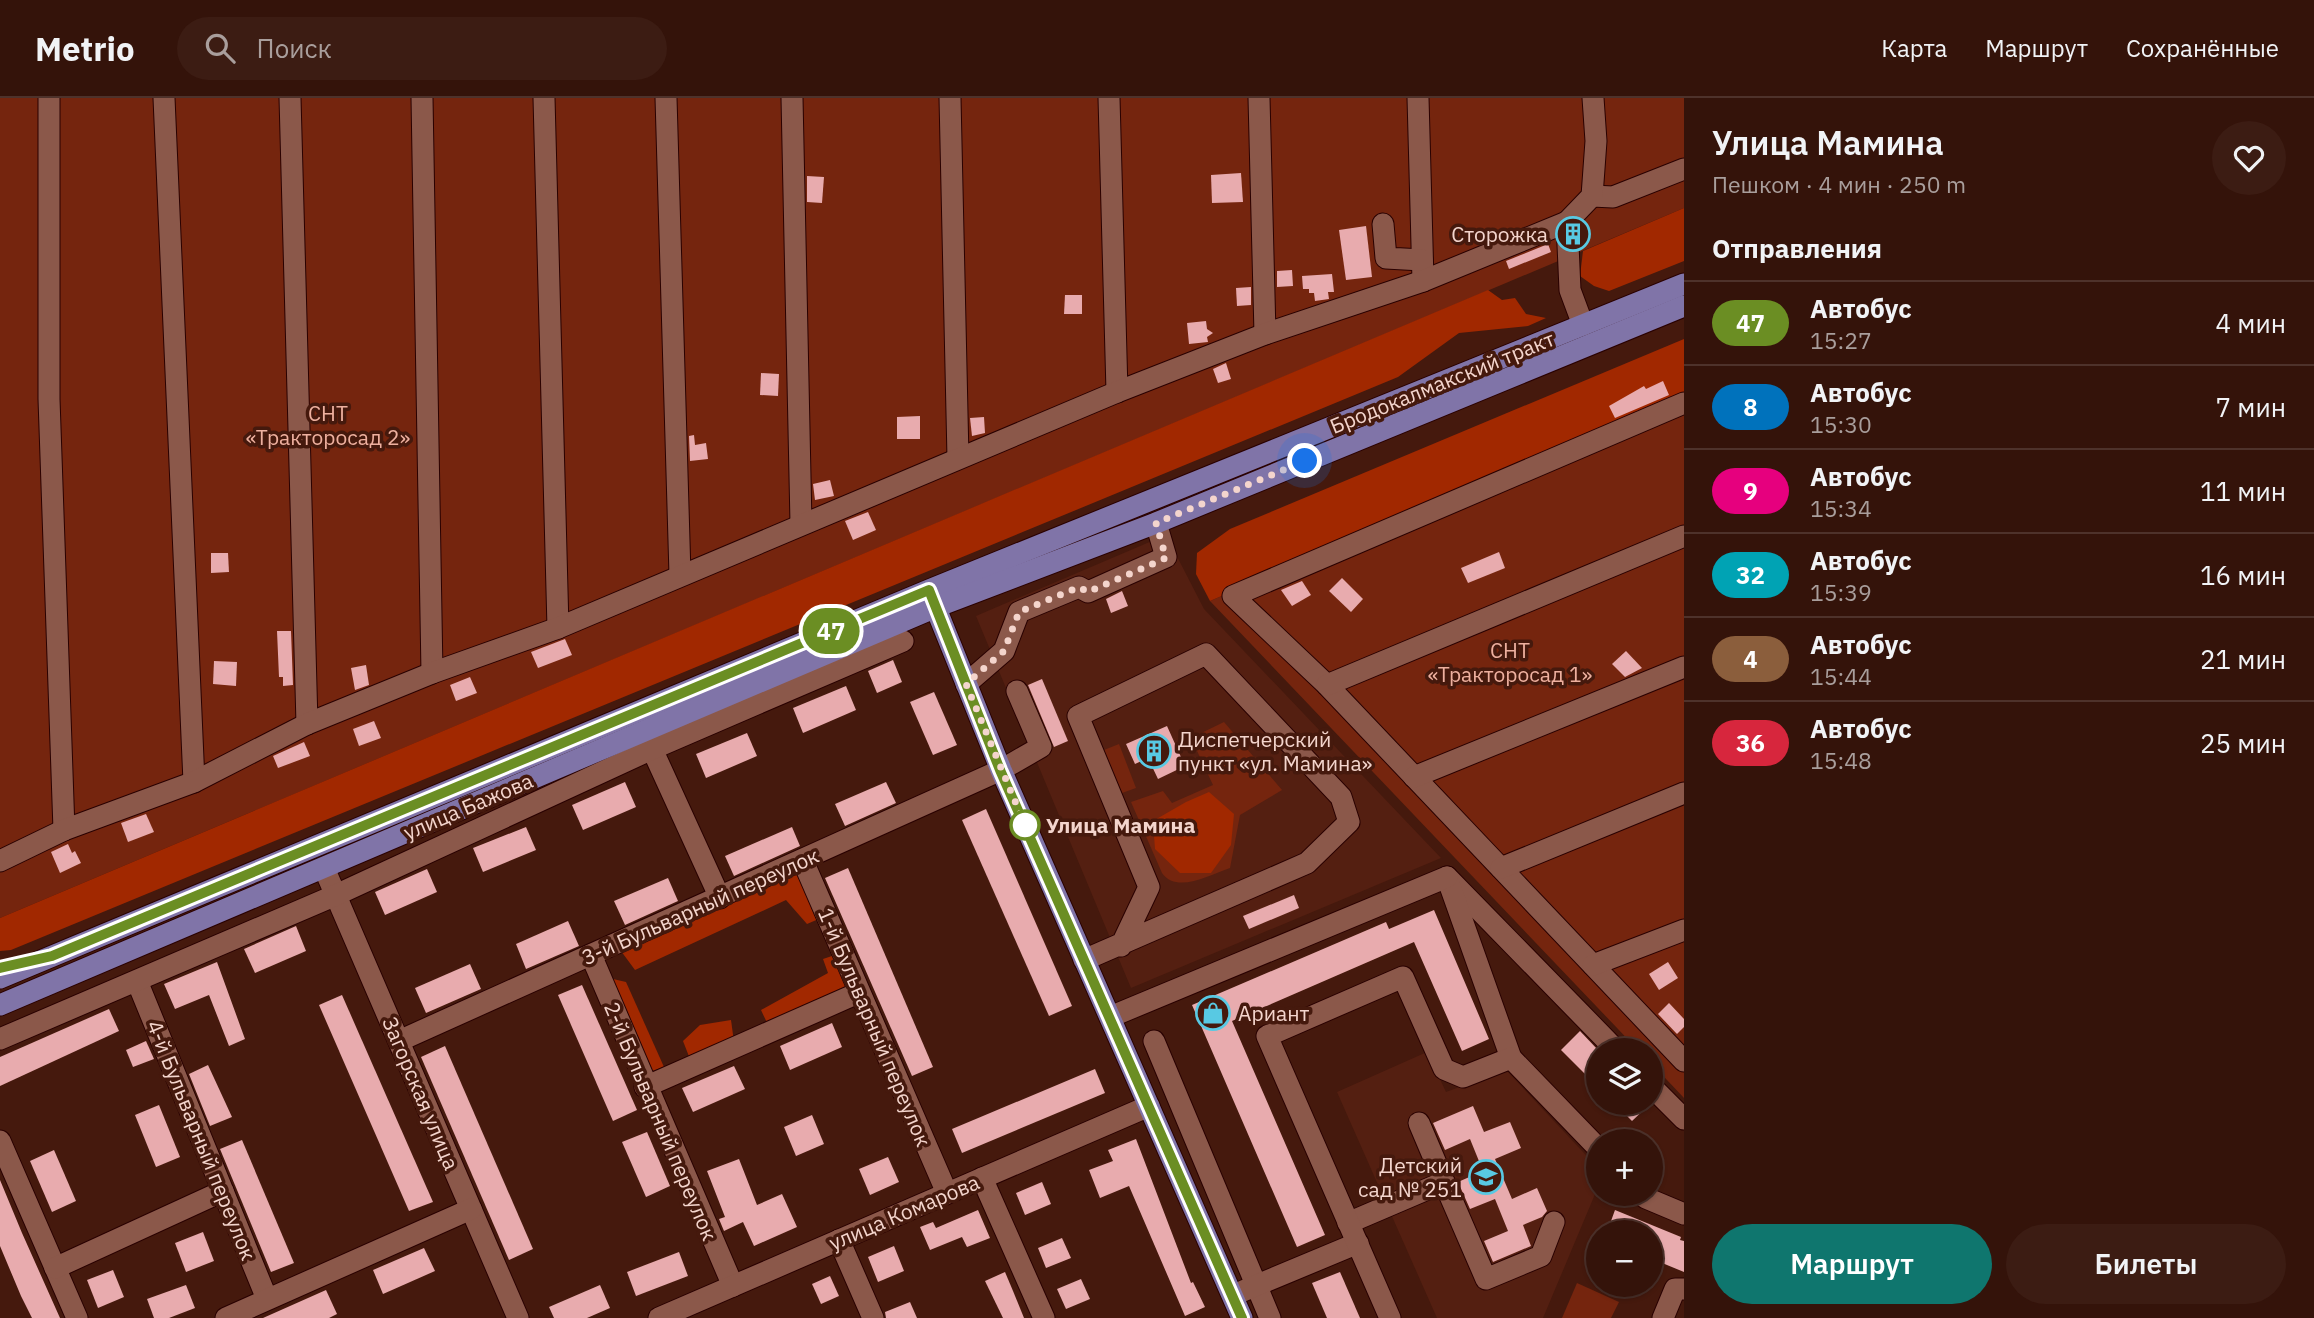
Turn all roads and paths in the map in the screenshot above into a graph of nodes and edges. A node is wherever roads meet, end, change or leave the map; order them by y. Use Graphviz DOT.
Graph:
graph roads {
  1 [pos="49,98"];
  2 [pos="164,98"];
  3 [pos="290,98"];
  4 [pos="422,98"];
  5 [pos="544,98"];
  6 [pos="666,98"];
  7 [pos="792,98"];
  8 [pos="950,98"];
  9 [pos="1109,98"];
  10 [pos="1259,98"];
  11 [pos="1418,98"];
  12 [pos="1593,98"];
  13 [pos="1684,170"];
  14 [pos="1592,196"];
  15 [pos="1567,222"];
  16 [pos="1383,224"];
  17 [pos="1423,270"];
  18 [pos="1684,284"];
  19 [pos="1684,306"];
  20 [pos="1583,325"];
  21 [pos="1265,334"];
  22 [pos="1116,392"];
  23 [pos="1684,402"];
  24 [pos="958,458"];
  25 [pos="1156,523"];
  26 [pos="801,524"];
  27 [pos="1684,536"];
  28 [pos="680,575"];
  29 [pos="932,599"];
  30 [pos="558,628"];
  31 [pos="903,641"];
  32 [pos="1684,667"];
  33 [pos="432,673"];
  34 [pos="966,684"];
  35 [pos="1326,685"];
  36 [pos="1017,691"];
  37 [pos="307,724"];
  38 [pos="652,749"];
  39 [pos="1000,770"];
  40 [pos="1414,777"];
  41 [pos="194,782"];
  42 [pos="1684,793"];
  43 [pos="64,830"];
  44 [pos="0,861"];
  45 [pos="803,861"];
  46 [pos="324,868"];
  47 [pos="1501,868"];
  48 [pos="1447,877"];
  49 [pos="336,895"];
  50 [pos="720,898"];
  51 [pos="1684,930"];
  52 [pos="1121,946"];
  53 [pos="591,955"];
  54 [pos="52,956"];
  55 [pos="1084,960"];
  56 [pos="1593,965"];
  57 [pos="0,968"];
  58 [pos="0,978"];
  59 [pos="137,981"];
  60 [pos="858,993"];
  61 [pos="0,1005"];
  62 [pos="1110,1017"];
  63 [pos="1604,1038"];
  64 [pos="0,1039"];
  65 [pos="399,1041"];
  66 [pos="1154,1041"];
  67 [pos="1511,1058"];
  68 [pos="1684,1061"];
  69 [pos="645,1087"];
  70 [pos="1663,1098"];
  71 [pos="1149,1106"];
  72 [pos="1684,1119"];
  73 [pos="1419,1123"];
  74 [pos="1586,1136"];
  75 [pos="0,1141"];
  76 [pos="982,1178"];
  77 [pos="1444,1182"];
  78 [pos="223,1191"];
  79 [pos="947,1193"];
  80 [pos="1663,1205"];
  81 [pos="471,1209"];
  82 [pos="1684,1214"];
  83 [pos="1554,1222"];
  84 [pos="1348,1223"];
  85 [pos="839,1240"];
  86 [pos="1358,1243"];
  87 [pos="55,1268"];
  88 [pos="1256,1285"];
  89 [pos="733,1286"];
  90 [pos="1684,1289"];
  91 [pos="1232,1295"];
  92 [pos="267,1300"];
  93 [pos="701,1310"];
  94 [pos="232,1317"];
  95 [pos="77,1318"];
  96 [pos="518,1318"];
  97 [pos="659,1318"];
  98 [pos="873,1318"];
  99 [pos="1044,1318"];
  100 [pos="1242,1318"];
  101 [pos="1270,1318"];
  102 [pos="1390,1318"];
  103 [pos="1663,1318"];
  1 -- 43 [label="street"];
  2 -- 41 [label="street"];
  3 -- 37 [label="street"];
  4 -- 33 [label="street"];
  5 -- 30 [label="street"];
  6 -- 28 [label="street"];
  7 -- 26 [label="street"];
  8 -- 24 [label="street"];
  9 -- 22 [label="street"];
  10 -- 21 [label="street"];
  11 -- 17 [label="street"];
  12 -- 14 [label="street"];
  13 -- 14 [label="street"];
  14 -- 15 [label="street"];
  15 -- 17 [label="street"];
  15 -- 20 [label="street"];
  16 -- 17 [label="street"];
  17 -- 21 [label="street"];
  18 -- 20 [label="main road, Бродокалмакский тракт"];
  19 -- 25 [label="main road, Бродокалмакский тракт"];
  20 -- 29 [label="main road, Бродокалмакский тракт"];
  21 -- 22 [label="street"];
  22 -- 24 [label="street"];
  23 -- 35 [label="street"];
  24 -- 26 [label="street"];
  25 -- 29 [label="main road, Бродокалмакский тракт"];
  25 -- 34 [label="street"];
  26 -- 28 [label="street"];
  27 -- 35 [label="street"];
  28 -- 30 [label="street"];
  29 -- 34 [label="main road"];
  29 -- 46 [label="main road, улица Бажова"];
  29 -- 54 [label="main road, улица Бажова"];
  30 -- 33 [label="street"];
  31 -- 38 [label="street"];
  32 -- 40 [label="street"];
  33 -- 37 [label="street"];
  34 -- 39 [label="main road"];
  35 -- 40 [label="street"];
  36 -- 39 [label="street, 3-й Бульварный переулок"];
  37 -- 41 [label="street"];
  38 -- 49 [label="street"];
  38 -- 50 [label="street"];
  39 -- 45 [label="street, 3-й Бульварный переулок"];
  39 -- 55 [label="main road"];
  40 -- 47 [label="street"];
  41 -- 43 [label="street"];
  42 -- 47 [label="street"];
  43 -- 44 [label="street"];
  45 -- 50 [label="street, 3-й Бульварный переулок"];
  45 -- 60 [label="street, 1-й Бульварный переулок"];
  46 -- 49 [label="street, Загорская улица"];
  46 -- 61 [label="main road, улица Бажова"];
  47 -- 56 [label="street"];
  48 -- 62 [label="street"];
  48 -- 63 [label="street"];
  48 -- 67 [label="street"];
  49 -- 59 [label="street"];
  49 -- 65 [label="street, Загорская улица"];
  50 -- 53 [label="street, 3-й Бульварный переулок"];
  51 -- 56 [label="street"];
  52 -- 52 [label="street"];
  52 -- 55 [label="street"];
  53 -- 65 [label="street, 3-й Бульварный переулок"];
  53 -- 69 [label="street, 2-й Бульварный переулок"];
  54 -- 57 [label="main road"];
  54 -- 58 [label="main road, улица Бажова"];
  55 -- 62 [label="main road"];
  56 -- 68 [label="street"];
  59 -- 64 [label="street"];
  59 -- 78 [label="street, 4-й Бульварный переулок"];
  60 -- 69 [label="street"];
  60 -- 79 [label="street, 1-й Бульварный переулок"];
  62 -- 71 [label="main road"];
  65 -- 81 [label="street, Загорская улица"];
  66 -- 88 [label="street"];
  67 -- 74 [label="street"];
  67 -- 84 [label="street"];
  69 -- 89 [label="street, 2-й Бульварный переулок"];
  70 -- 72 [label="street"];
  71 -- 76 [label="street, улица Комарова"];
  71 -- 91 [label="main road"];
  73 -- 77 [label="street"];
  75 -- 87 [label="street"];
  76 -- 79 [label="street, улица Комарова"];
  76 -- 99 [label="street"];
  77 -- 83 [label="street"];
  77 -- 84 [label="street"];
  78 -- 87 [label="street"];
  78 -- 92 [label="street, 4-й Бульварный переулок"];
  79 -- 85 [label="street, улица Комарова"];
  80 -- 82 [label="street"];
  81 -- 92 [label="street"];
  81 -- 96 [label="street, Загорская улица"];
  84 -- 86 [label="street"];
  85 -- 89 [label="street, улица Комарова"];
  85 -- 98 [label="street"];
  86 -- 88 [label="street"];
  86 -- 102 [label="street"];
  87 -- 95 [label="street"];
  88 -- 91 [label="street"];
  88 -- 101 [label="street"];
  89 -- 93 [label="street, улица Комарова"];
  90 -- 103 [label="street"];
  91 -- 100 [label="main road"];
  92 -- 94 [label="street"];
  93 -- 97 [label="street, улица Комарова"];
}
